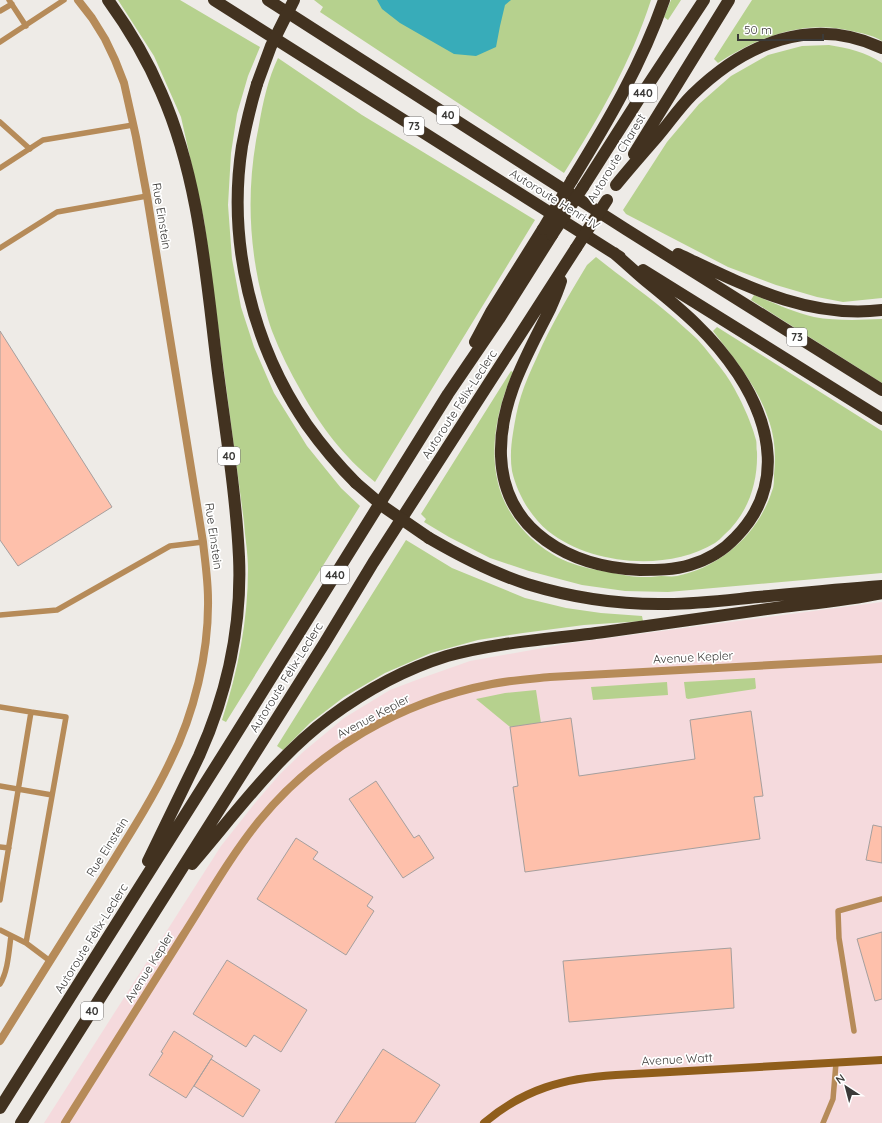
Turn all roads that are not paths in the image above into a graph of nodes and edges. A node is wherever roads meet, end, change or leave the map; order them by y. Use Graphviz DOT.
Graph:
graph roads {
  1 [pos="64,0"];
  2 [pos="78,0"];
  3 [pos="108,0"];
  4 [pos="213,0"];
  5 [pos="268,0"];
  6 [pos="294,0"];
  7 [pos="664,0"];
  8 [pos="704,0"];
  9 [pos="729,0"];
  10 [pos="10,2"];
  11 [pos="0,11"];
  12 [pos="26,26"];
  13 [pos="0,42"];
  14 [pos="882,48"];
  15 [pos="0,122"];
  16 [pos="133,125"];
  17 [pos="30,149"];
  18 [pos="0,168"];
  19 [pos="578,184"];
  20 [pos="616,185"];
  21 [pos="147,196"];
  22 [pos="607,200"];
  23 [pos="627,230"];
  24 [pos="547,232"];
  25 [pos="0,248"];
  26 [pos="574,251"];
  27 [pos="614,253"];
  28 [pos="882,310"];
  29 [pos="882,390"];
  30 [pos="882,419"];
  31 [pos="203,542"];
  32 [pos="882,586"];
  33 [pos="882,593"];
  34 [pos="0,615"];
  35 [pos="882,659"];
  36 [pos="0,707"];
  37 [pos="31,712"];
  38 [pos="0,786"];
  39 [pos="18,789"];
  40 [pos="52,795"];
  41 [pos="0,847"];
  42 [pos="9,848"];
  43 [pos="163,898"];
  44 [pos="882,899"];
  45 [pos="0,900"];
  46 [pos="125,911"];
  47 [pos="0,930"];
  48 [pos="11,936"];
  49 [pos="26,943"];
  50 [pos="50,961"];
  51 [pos="0,984"];
  52 [pos="854,1031"];
  53 [pos="0,1041"];
  54 [pos="882,1060"];
  55 [pos="836,1063"];
  56 [pos="0,1108"];
  57 [pos="21,1123"];
  58 [pos="65,1123"];
  59 [pos="484,1123"];
  60 [pos="823,1123"];
  1 -- 12 [label="lane"];
  2 -- 16 [label="street, Rue Einstein"];
  3 -- 46 [label="highway, 40"];
  4 -- 27 [label="highway, Autoroute Henri-IV / 73"];
  5 -- 23 [label="highway, Autoroute Henri-IV / 40"];
  6 -- 32 [label="highway, bridge"];
  7 -- 19 [label="highway"];
  8 -- 19 [label="highway, Autoroute Charest / 440"];
  9 -- 20 [label="highway, Autoroute Charest / 440"];
  10 -- 11 [label="lane"];
  10 -- 12 [label="lane"];
  12 -- 13 [label="lane"];
  14 -- 20 [label="highway"];
  15 -- 17 [label="lane"];
  16 -- 17 [label="lane"];
  16 -- 21 [label="street, Rue Einstein"];
  17 -- 18 [label="lane"];
  19 -- 24 [label="highway, Autoroute Charest / 440, bridge"];
  20 -- 22 [label="highway, Autoroute Charest / 440"];
  21 -- 25 [label="lane"];
  21 -- 31 [label="street, Rue Einstein"];
  22 -- 26 [label="highway, Autoroute Charest / 40, bridge"];
  23 -- 28 [label="highway"];
  23 -- 29 [label="highway, Autoroute Henri-IV / 73"];
  24 -- 46 [label="highway, Autoroute Félix-Leclerc / 440"];
  26 -- 27 [label="highway"];
  26 -- 43 [label="highway, Autoroute Félix-Leclerc / 40"];
  27 -- 30 [label="highway, Autoroute Henri-IV / 73"];
  31 -- 34 [label="lane"];
  31 -- 50 [label="street, Rue Einstein"];
  33 -- 43 [label="highway"];
  35 -- 58 [label="street, Avenue Kepler"];
  36 -- 37 [label="lane"];
  37 -- 39 [label="lane"];
  37 -- 40 [label="lane"];
  38 -- 39 [label="lane"];
  39 -- 40 [label="lane"];
  39 -- 42 [label="lane"];
  40 -- 49 [label="lane"];
  41 -- 42 [label="lane"];
  42 -- 45 [label="lane"];
  43 -- 57 [label="highway, Autoroute Félix-Leclerc / 40"];
  44 -- 52 [label="lane"];
  46 -- 56 [label="highway, Autoroute Félix-Leclerc / 40"];
  47 -- 48 [label="lane"];
  48 -- 49 [label="lane"];
  48 -- 51 [label="lane"];
  49 -- 50 [label="lane"];
  50 -- 53 [label="street, Rue Einstein"];
  54 -- 55 [label="street, Avenue Watt"];
  55 -- 59 [label="street, Avenue Watt"];
  55 -- 60 [label="lane"];
}
